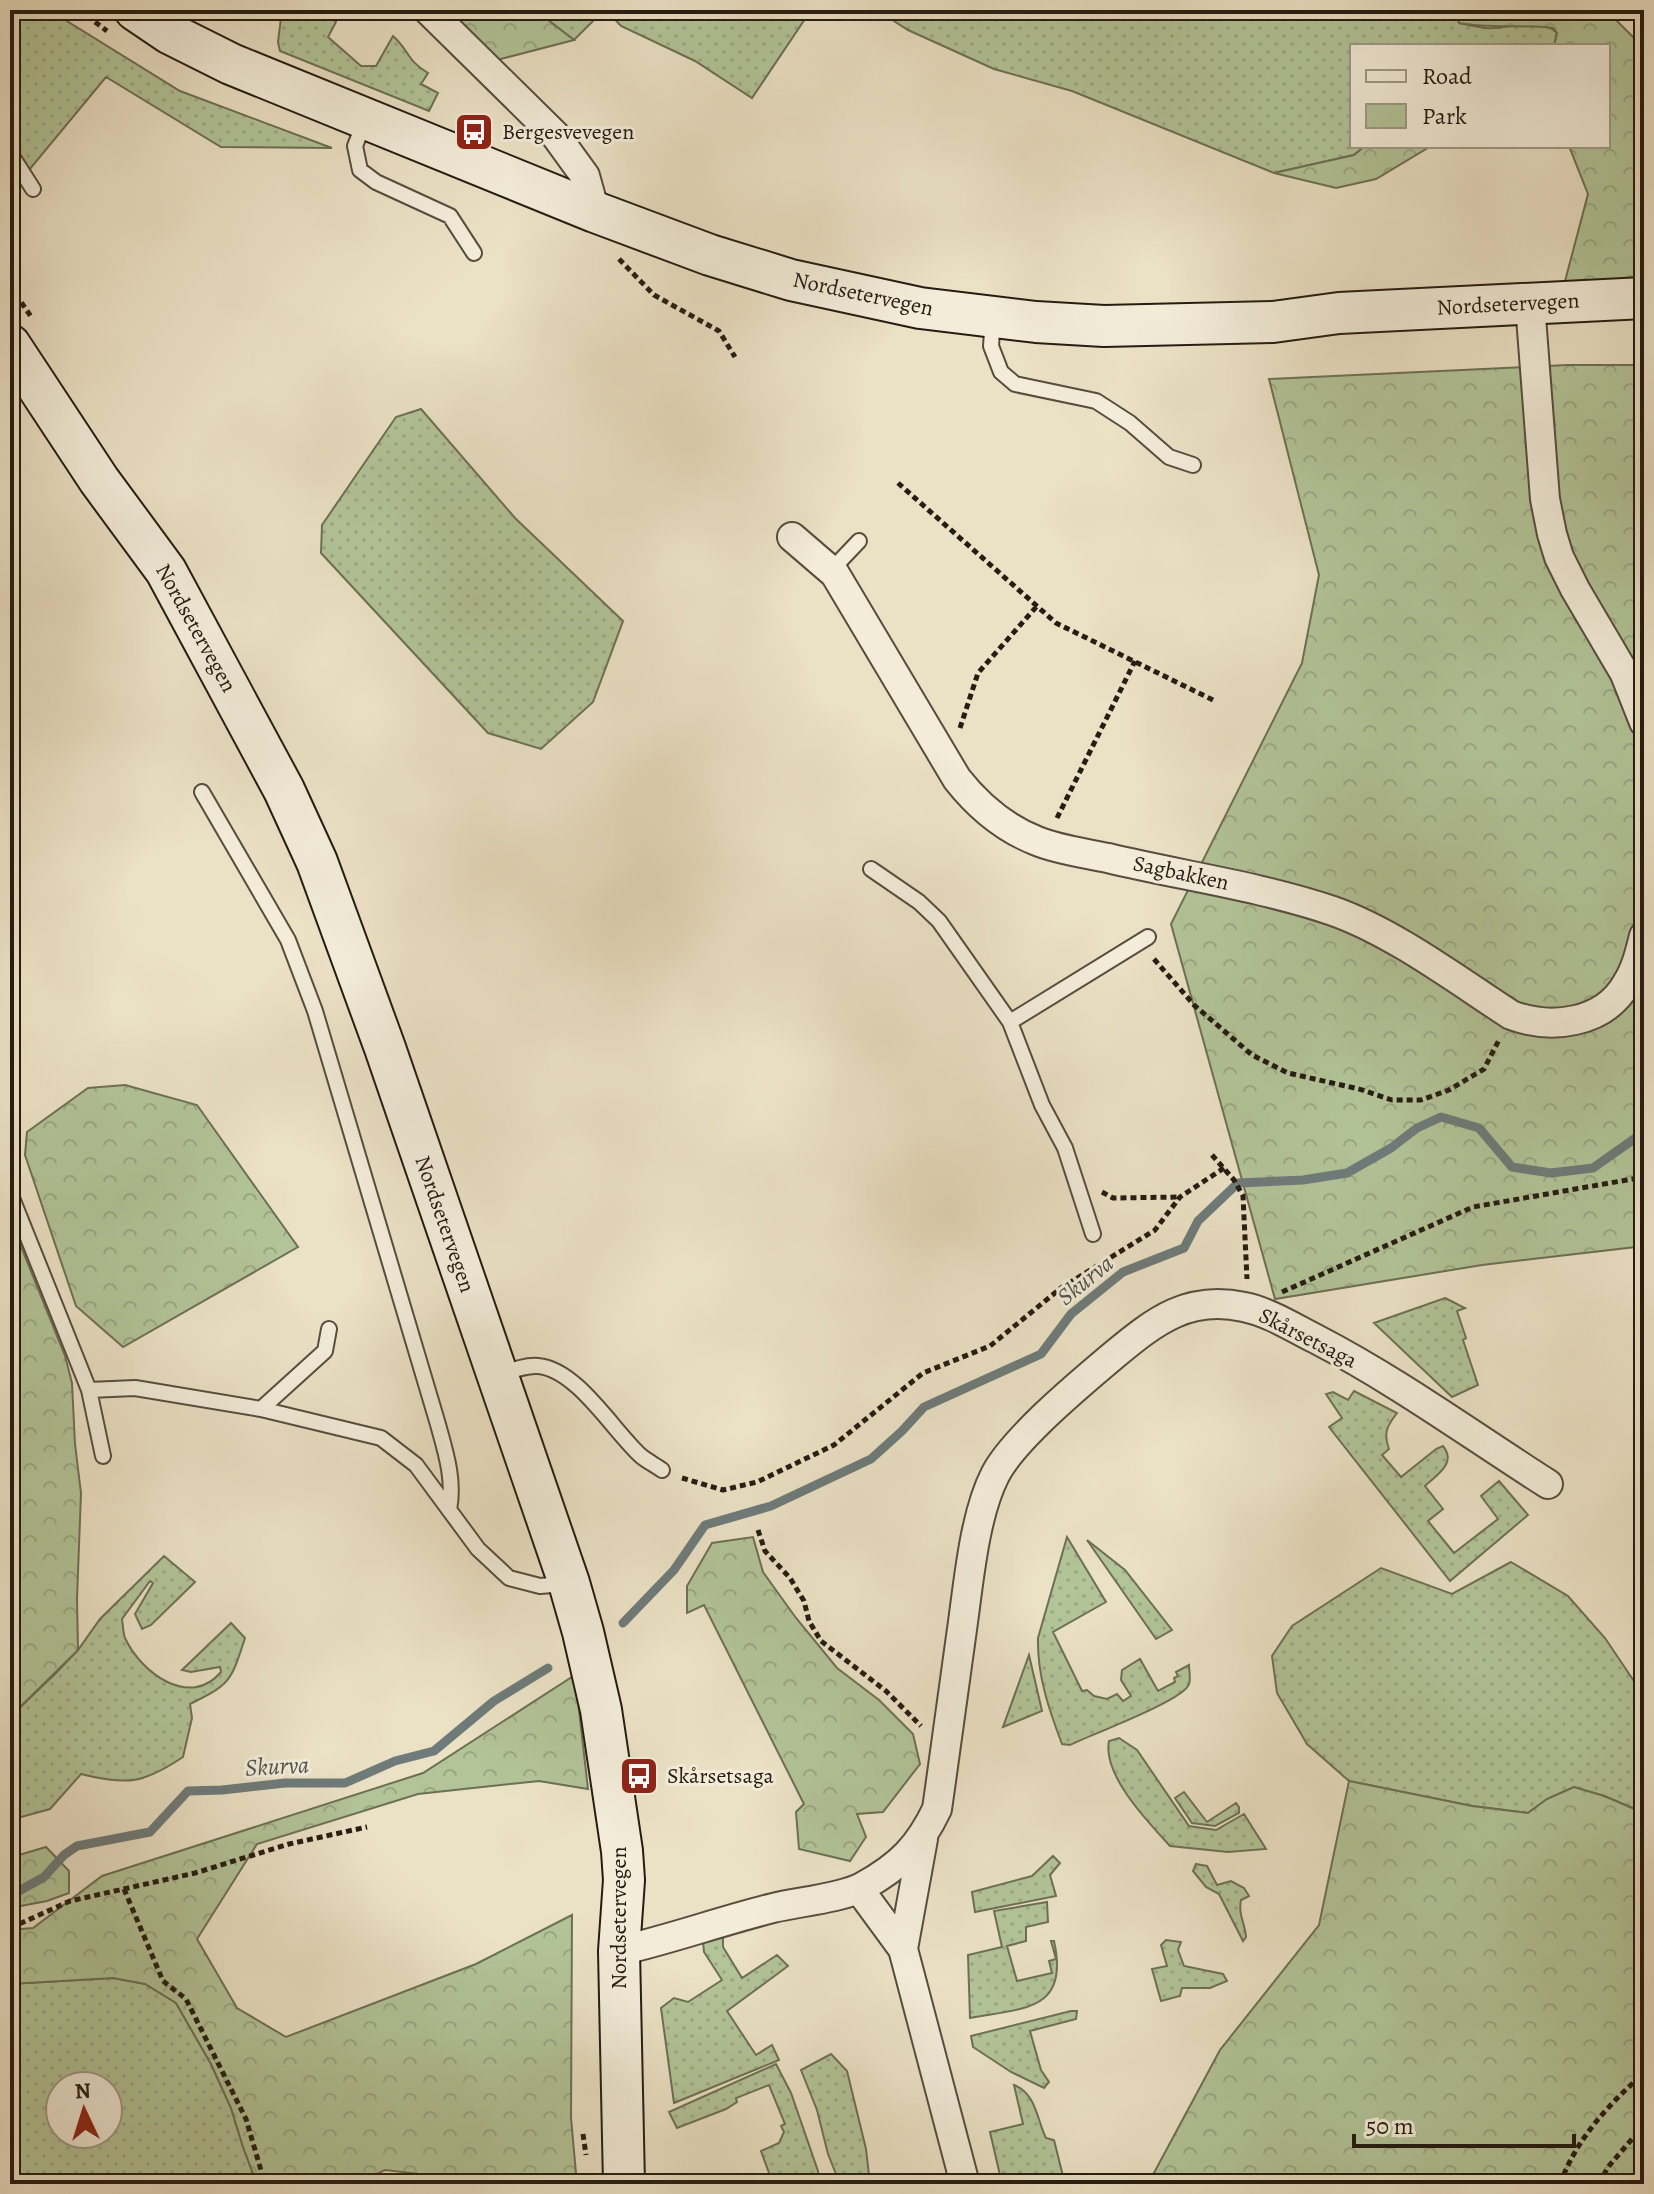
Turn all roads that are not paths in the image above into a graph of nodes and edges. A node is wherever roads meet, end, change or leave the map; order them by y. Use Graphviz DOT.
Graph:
graph roads {
  1 [pos="135,10"];
  2 [pos="428,10"];
  3 [pos="366,119"];
  4 [pos="10,153"];
  5 [pos="33,189"];
  6 [pos="595,212"];
  7 [pos="474,253"];
  8 [pos="1644,298"];
  9 [pos="1530,304"];
  10 [pos="993,317"];
  11 [pos="10,345"];
  12 [pos="1193,465"];
  13 [pos="792,537"];
  14 [pos="859,541"];
  15 [pos="835,574"];
  16 [pos="1644,722"];
  17 [pos="202,792"];
  18 [pos="871,869"];
  19 [pos="1644,936"];
  20 [pos="1148,937"];
  21 [pos="1010,1022"];
  22 [pos="10,1193"];
  23 [pos="1093,1234"];
  24 [pos="329,1329"];
  25 [pos="497,1375"];
  26 [pos="89,1390"];
  27 [pos="261,1409"];
  28 [pos="103,1456"];
  29 [pos="662,1470"];
  30 [pos="1548,1484"];
  31 [pos="449,1510"];
  32 [pos="569,1583"];
  33 [pos="923,1839"];
  34 [pos="859,1889"];
  35 [pos="903,1949"];
  36 [pos="619,1951"];
  37 [pos="624,2184"];
  38 [pos="965,2184"];
  1 -- 3 [label="main road, Nordsetervegen"];
  2 -- 6 [label="street"];
  3 -- 6 [label="main road, Nordsetervegen"];
  3 -- 7 [label="lane"];
  4 -- 5 [label="lane"];
  6 -- 10 [label="main road, Nordsetervegen"];
  8 -- 9 [label="main road, Nordsetervegen"];
  9 -- 10 [label="main road, Nordsetervegen"];
  9 -- 16 [label="street"];
  10 -- 12 [label="lane"];
  11 -- 25 [label="main road, Nordsetervegen"];
  13 -- 15 [label="street, Sagbakken"];
  14 -- 15 [label="lane"];
  15 -- 19 [label="street, Sagbakken"];
  17 -- 31 [label="lane"];
  18 -- 21 [label="lane"];
  20 -- 21 [label="lane"];
  21 -- 23 [label="lane"];
  22 -- 26 [label="lane"];
  24 -- 27 [label="lane"];
  25 -- 29 [label="lane"];
  25 -- 32 [label="main road, Nordsetervegen"];
  26 -- 27 [label="lane"];
  26 -- 28 [label="lane"];
  27 -- 31 [label="lane"];
  30 -- 33 [label="street, Skårsetsaga"];
  31 -- 32 [label="lane"];
  32 -- 36 [label="main road, Nordsetervegen"];
  33 -- 34 [label="street, Skårsetsaga"];
  33 -- 35 [label="street, Skårsetsaga"];
  34 -- 35 [label="street, Skårsetsaga"];
  34 -- 36 [label="street, Skårsetsaga"];
  35 -- 38 [label="street, Skårsetsaga"];
  36 -- 37 [label="main road, Nordsetervegen"];
}
